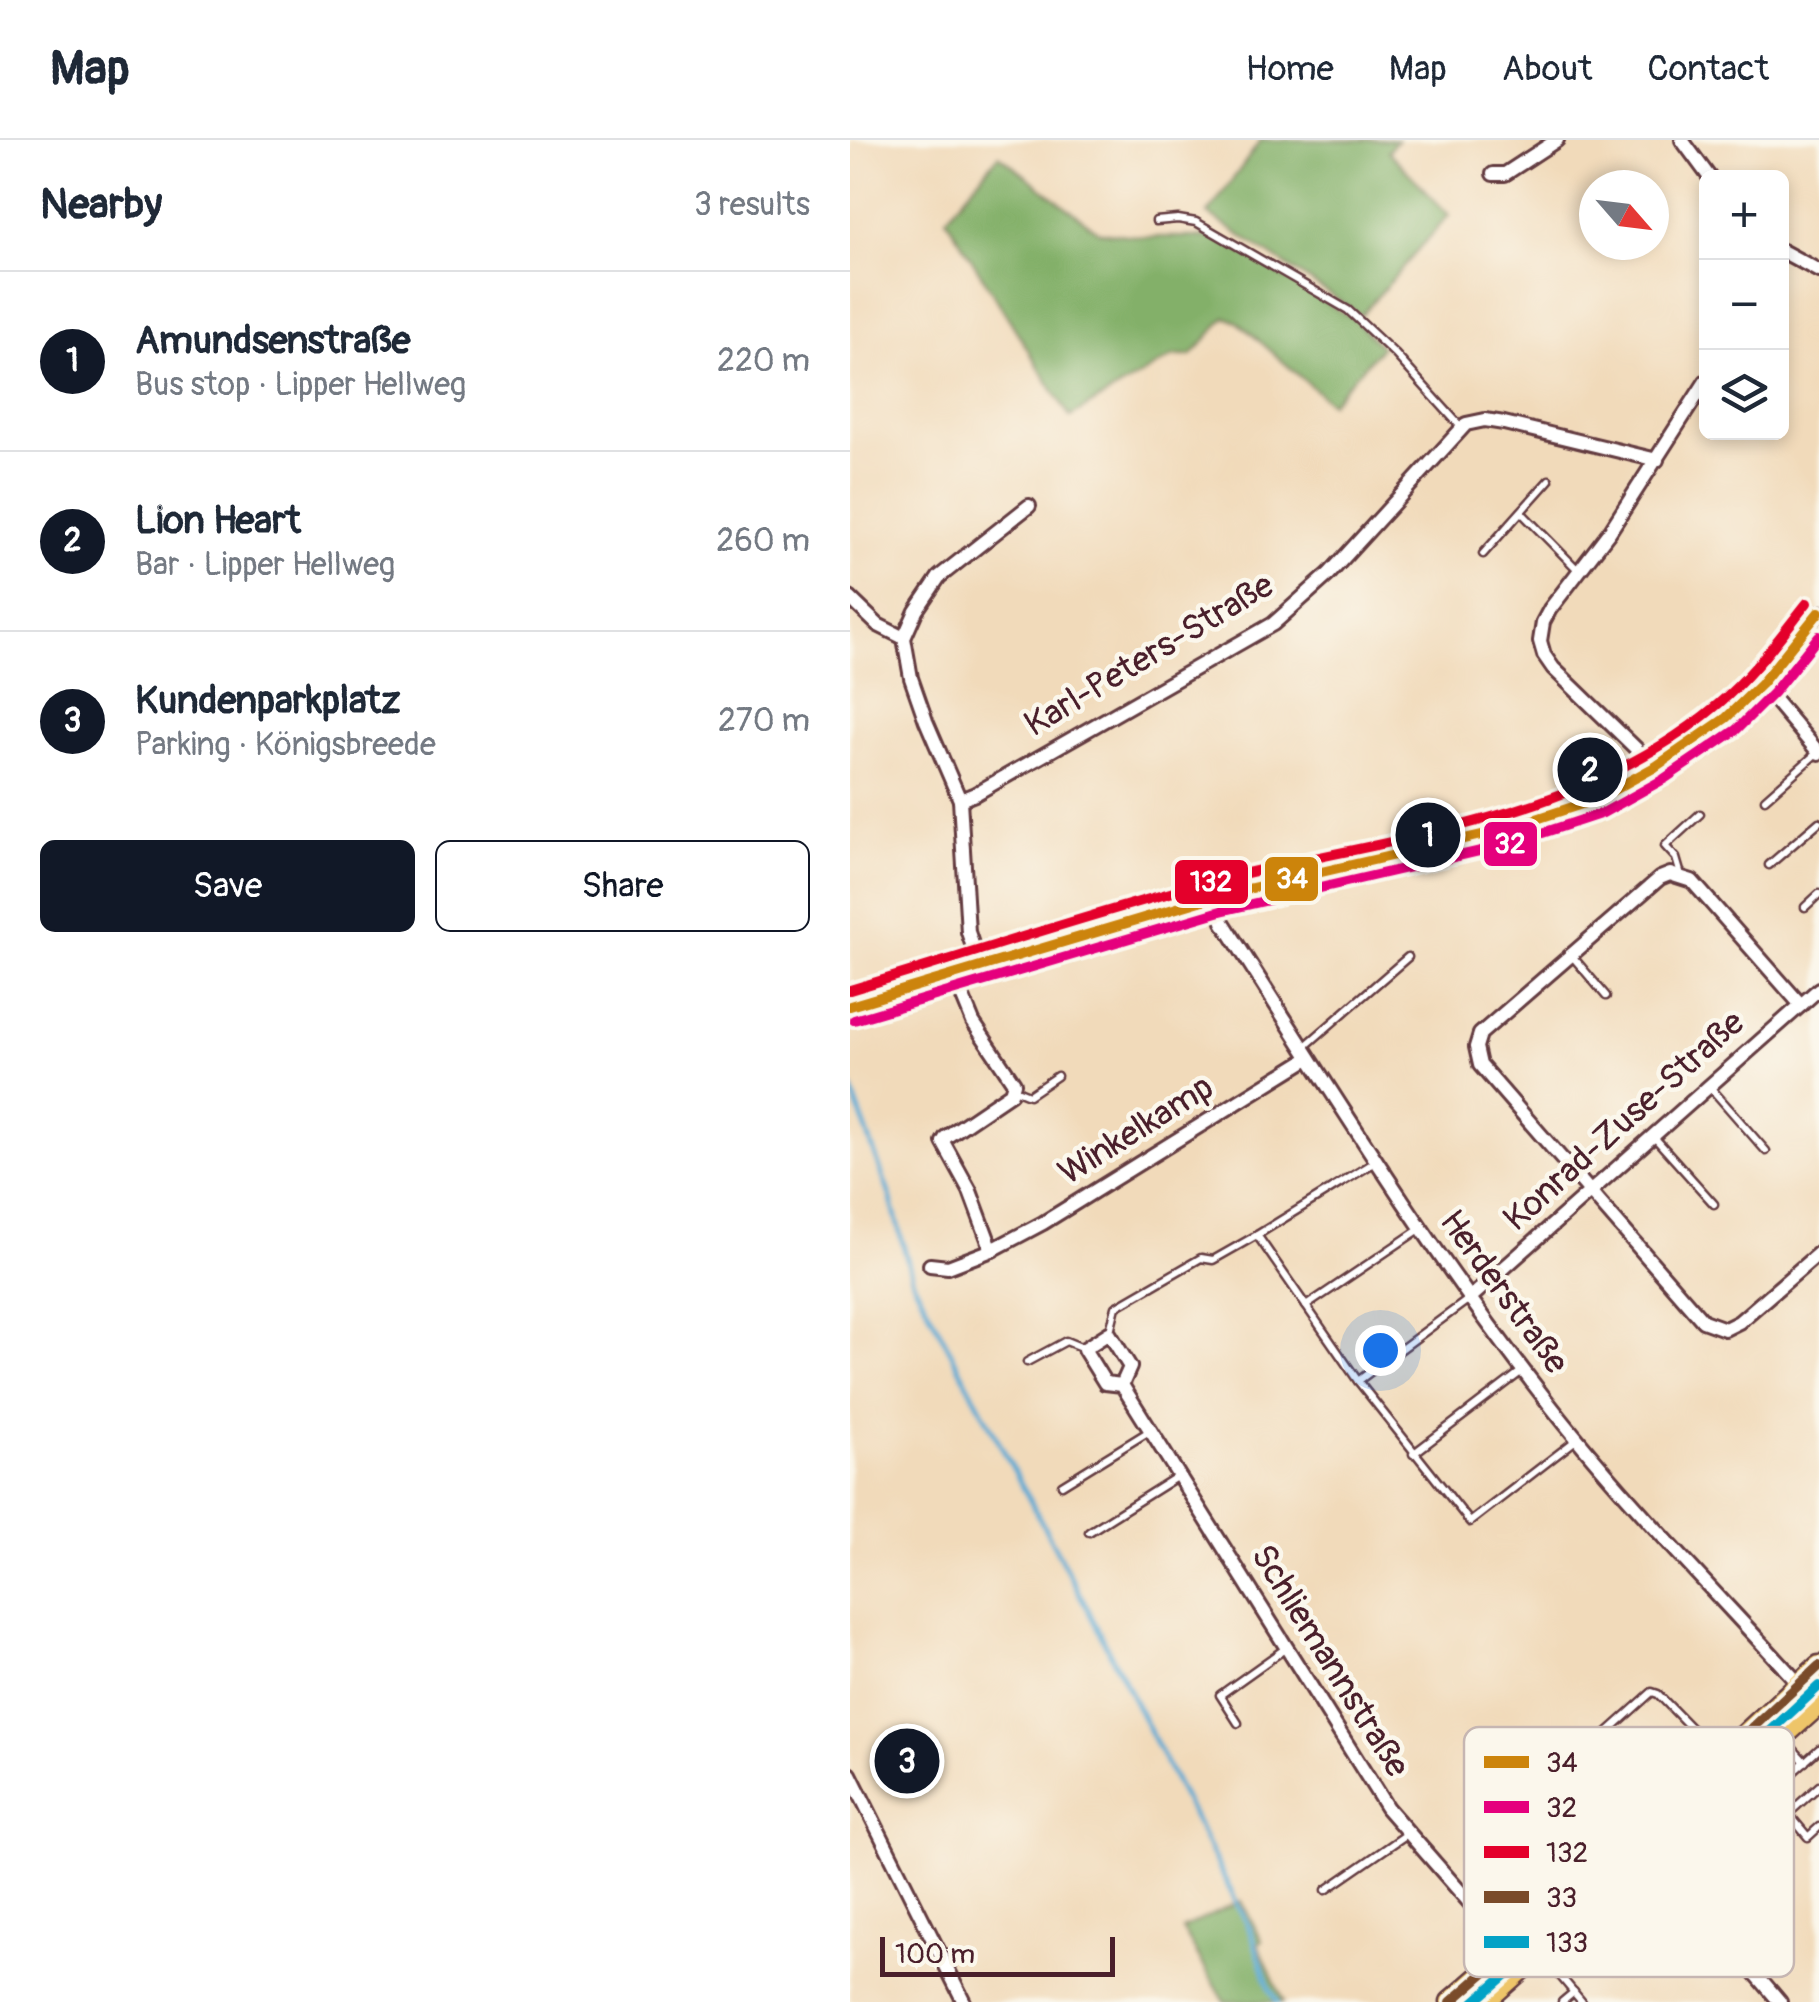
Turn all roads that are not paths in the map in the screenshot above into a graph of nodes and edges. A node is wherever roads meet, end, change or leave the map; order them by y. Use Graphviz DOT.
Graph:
graph roads {
  1 [pos="1557,140"];
  2 [pos="1682,140"];
  3 [pos="1704,170"];
  4 [pos="1494,174"];
  5 [pos="1156,222"];
  6 [pos="1789,254"];
  7 [pos="1819,271"];
  8 [pos="1699,392"];
  9 [pos="1461,427"];
  10 [pos="1657,460"];
  11 [pos="1549,480"];
  12 [pos="1029,506"];
  13 [pos="1521,512"];
  14 [pos="1484,554"];
  15 [pos="1579,571"];
  16 [pos="850,598"];
  17 [pos="1819,612"];
  18 [pos="904,638"];
  19 [pos="1761,684"];
  20 [pos="1819,752"];
  21 [pos="1655,767"];
  22 [pos="1765,799"];
  23 [pos="960,800"];
  24 [pos="1700,814"];
  25 [pos="1819,822"];
  26 [pos="1770,865"];
  27 [pos="1681,875"];
  28 [pos="1819,894"];
  29 [pos="1217,896"];
  30 [pos="1805,907"];
  31 [pos="1572,956"];
  32 [pos="1408,957"];
  33 [pos="979,965"];
  34 [pos="953,973"];
  35 [pos="1819,989"];
  36 [pos="1606,996"];
  37 [pos="1801,1005"];
  38 [pos="850,1006"];
  39 [pos="1306,1053"];
  40 [pos="1057,1076"];
  41 [pos="1709,1086"];
  42 [pos="1014,1088"];
  43 [pos="1653,1136"];
  44 [pos="1766,1151"];
  45 [pos="1375,1162"];
  46 [pos="1591,1190"];
  47 [pos="1714,1204"];
  48 [pos="1420,1229"];
  49 [pos="1257,1235"];
  50 [pos="992,1250"];
  51 [pos="1819,1253"];
  52 [pos="930,1266"];
  53 [pos="1469,1299"];
  54 [pos="1306,1306"];
  55 [pos="1110,1334"];
  56 [pos="1084,1349"];
  57 [pos="1028,1362"];
  58 [pos="1524,1370"];
  59 [pos="1358,1381"];
  60 [pos="1122,1385"];
  61 [pos="1151,1430"];
  62 [pos="1577,1439"];
  63 [pos="1413,1454"];
  64 [pos="1179,1476"];
  65 [pos="1062,1485"];
  66 [pos="1089,1532"];
  67 [pos="1287,1648"];
  68 [pos="1819,1666"];
  69 [pos="1799,1684"];
  70 [pos="1818,1705"];
  71 [pos="1238,1722"];
  72 [pos="1613,1727"];
  73 [pos="1690,1727"];
  74 [pos="1752,1727"];
  75 [pos="1794,1736"];
  76 [pos="1819,1748"];
  77 [pos="1794,1751"];
  78 [pos="1804,1762"];
  79 [pos="1794,1771"];
  80 [pos="850,1774"];
  81 [pos="1819,1786"];
  82 [pos="1794,1809"];
  83 [pos="1794,1821"];
  84 [pos="1819,1827"];
  85 [pos="1407,1834"];
  86 [pos="1326,1890"];
  87 [pos="1464,1898"];
  88 [pos="1480,1977"];
  89 [pos="1512,1977"];
  90 [pos="1562,1977"];
  91 [pos="1758,1977"];
  92 [pos="1574,1992"];
  93 [pos="964,2002"];
  94 [pos="1451,2002"];
  95 [pos="1484,2002"];
  96 [pos="1562,2002"];
  97 [pos="1582,2002"];
  98 [pos="1780,2002"];
  1 -- 4 [label="street"];
  2 -- 3 [label="street"];
  5 -- 9 [label="lane"];
  6 -- 7 [label="street"];
  8 -- 10 [label="street"];
  9 -- 10 [label="street"];
  9 -- 23 [label="street, Karl-Peters-Straße"];
  10 -- 15 [label="street"];
  11 -- 13 [label="lane"];
  12 -- 18 [label="street"];
  13 -- 14 [label="lane"];
  13 -- 15 [label="lane"];
  15 -- 21 [label="street"];
  16 -- 18 [label="street"];
  17 -- 19 [label="street"];
  18 -- 23 [label="street"];
  19 -- 20 [label="street"];
  19 -- 21 [label="street"];
  20 -- 22 [label="lane"];
  21 -- 29 [label="street"];
  23 -- 33 [label="street"];
  24 -- 27 [label="lane"];
  25 -- 26 [label="lane"];
  27 -- 31 [label="street"];
  27 -- 37 [label="street"];
  28 -- 30 [label="lane"];
  29 -- 33 [label="street"];
  29 -- 39 [label="street, Herderstraße"];
  31 -- 36 [label="lane"];
  31 -- 46 [label="street"];
  32 -- 39 [label="lane"];
  33 -- 34 [label="street"];
  34 -- 38 [label="street"];
  34 -- 42 [label="street"];
  35 -- 37 [label="street, Konrad-Zuse-Straße"];
  37 -- 41 [label="street, Konrad-Zuse-Straße"];
  39 -- 45 [label="street, Herderstraße"];
  39 -- 50 [label="street, Winkelkamp"];
  40 -- 42 [label="lane"];
  41 -- 43 [label="street, Konrad-Zuse-Straße"];
  41 -- 44 [label="lane"];
  42 -- 50 [label="street"];
  43 -- 46 [label="street, Konrad-Zuse-Straße"];
  43 -- 47 [label="lane"];
  45 -- 48 [label="street, Herderstraße"];
  45 -- 49 [label="lane"];
  46 -- 51 [label="street"];
  46 -- 53 [label="street, Konrad-Zuse-Straße"];
  48 -- 53 [label="street, Herderstraße"];
  48 -- 54 [label="lane"];
  49 -- 54 [label="lane"];
  49 -- 55 [label="lane"];
  50 -- 52 [label="street, Winkelkamp"];
  53 -- 58 [label="street, Herderstraße"];
  53 -- 59 [label="lane"];
  54 -- 59 [label="lane"];
  55 -- 56 [label="street"];
  55 -- 60 [label="street, Schliemannstraße"];
  56 -- 57 [label="lane"];
  56 -- 60 [label="street, Schliemannstraße"];
  58 -- 62 [label="street, Herderstraße"];
  58 -- 63 [label="lane"];
  59 -- 63 [label="lane"];
  60 -- 61 [label="street, Schliemannstraße"];
  61 -- 64 [label="street, Schliemannstraße"];
  61 -- 65 [label="lane"];
  62 -- 63 [label="lane"];
  62 -- 69 [label="street, Herderstraße"];
  64 -- 66 [label="lane"];
  64 -- 67 [label="street, Schliemannstraße"];
  67 -- 71 [label="lane"];
  67 -- 85 [label="street, Schliemannstraße"];
  68 -- 69 [label="main road"];
  69 -- 70 [label="main road"];
  69 -- 74 [label="main road"];
  70 -- 75 [label="main road"];
  72 -- 73 [label="lane"];
  76 -- 78 [label="lane"];
  77 -- 78 [label="lane"];
  78 -- 79 [label="lane"];
  80 -- 93 [label="street"];
  81 -- 82 [label="lane"];
  83 -- 84 [label="lane"];
  85 -- 86 [label="lane"];
  85 -- 87 [label="street, Schliemannstraße"];
  88 -- 94 [label="main road"];
  89 -- 95 [label="main road"];
  90 -- 92 [label="lane"];
  91 -- 98 [label="street"];
  92 -- 96 [label="lane"];
  92 -- 97 [label="lane"];
}
